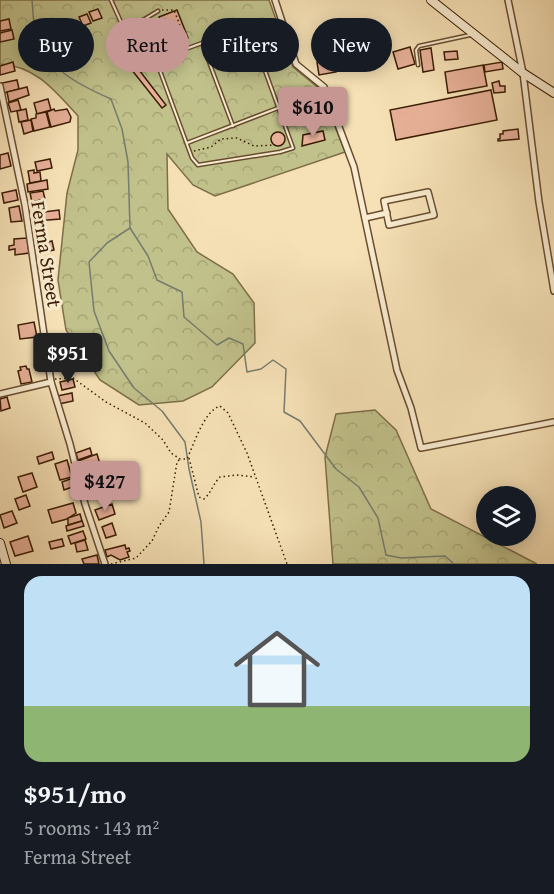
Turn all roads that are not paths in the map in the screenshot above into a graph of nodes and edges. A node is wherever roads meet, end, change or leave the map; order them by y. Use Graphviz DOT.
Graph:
graph roads {
  1 [pos="111,0"];
  2 [pos="275,0"];
  3 [pos="431,0"];
  4 [pos="507,0"];
  5 [pos="158,11"];
  6 [pos="119,18"];
  7 [pos="146,18"];
  8 [pos="473,35"];
  9 [pos="418,65"];
  10 [pos="160,72"];
  11 [pos="213,72"];
  12 [pos="265,72"];
  13 [pos="523,73"];
  14 [pos="0,86"];
  15 [pos="554,93"];
  16 [pos="278,108"];
  17 [pos="233,126"];
  18 [pos="187,143"];
  19 [pos="387,213"];
  20 [pos="365,218"];
  21 [pos="554,291"];
  22 [pos="51,381"];
  23 [pos="0,394"];
  24 [pos="554,422"];
  25 [pos="0,543"];
  26 [pos="6,564"];
  27 [pos="104,564"];
  1 -- 6 [label="lane"];
  2 -- 20 [label="street"];
  3 -- 8 [label="main road"];
  4 -- 13 [label="street"];
  5 -- 7 [label="lane"];
  8 -- 9 [label="lane"];
  8 -- 13 [label="main road"];
  10 -- 18 [label="lane"];
  11 -- 17 [label="lane"];
  12 -- 16 [label="lane"];
  13 -- 15 [label="main road"];
  13 -- 21 [label="street"];
  14 -- 22 [label="street, Ferma Street"];
  16 -- 17 [label="lane"];
  16 -- 18 [label="lane"];
  17 -- 18 [label="lane"];
  19 -- 19 [label="street"];
  19 -- 20 [label="street"];
  20 -- 24 [label="street"];
  22 -- 23 [label="street"];
  22 -- 27 [label="street, Ferma Street"];
  25 -- 26 [label="main road"];
}
